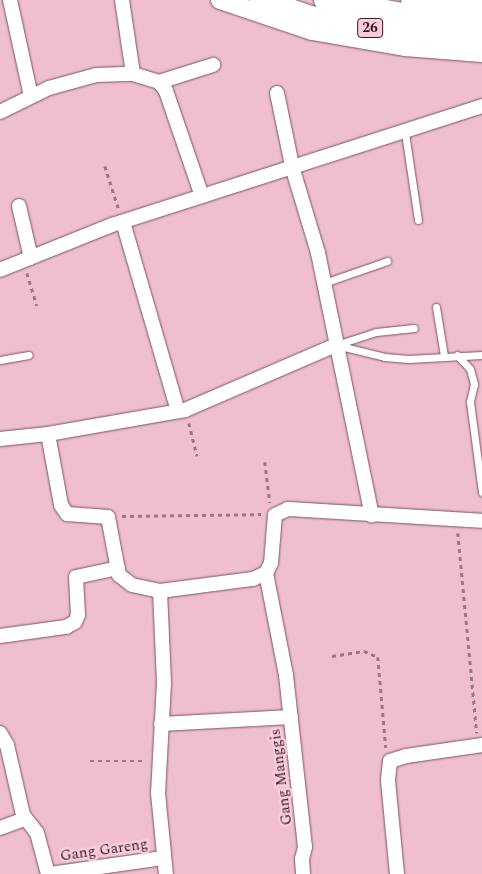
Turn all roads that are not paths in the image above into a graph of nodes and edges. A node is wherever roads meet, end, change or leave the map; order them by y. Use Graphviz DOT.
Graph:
graph roads {
  1 [pos="10,0"];
  2 [pos="122,0"];
  3 [pos="220,0"];
  4 [pos="261,0"];
  5 [pos="325,0"];
  6 [pos="410,0"];
  7 [pos="482,8"];
  8 [pos="482,22"];
  9 [pos="482,41"];
  10 [pos="482,53"];
  11 [pos="212,65"];
  12 [pos="133,74"];
  13 [pos="159,82"];
  14 [pos="277,93"];
  15 [pos="32,96"];
  16 [pos="482,106"];
  17 [pos="0,112"];
  18 [pos="405,133"];
  19 [pos="292,170"];
  20 [pos="202,196"];
  21 [pos="19,206"];
  22 [pos="418,220"];
  23 [pos="123,222"];
  24 [pos="27,259"];
  25 [pos="387,261"];
  26 [pos="0,270"];
  27 [pos="323,283"];
  28 [pos="436,307"];
  29 [pos="414,328"];
  30 [pos="336,345"];
  31 [pos="29,355"];
  32 [pos="457,355"];
  33 [pos="482,355"];
  34 [pos="444,356"];
  35 [pos="0,360"];
  36 [pos="181,411"];
  37 [pos="48,434"];
  38 [pos="0,439"];
  39 [pos="482,492"];
  40 [pos="372,516"];
  41 [pos="482,521"];
  42 [pos="118,568"];
  43 [pos="266,573"];
  44 [pos="160,591"];
  45 [pos="0,636"];
  46 [pos="291,717"];
  47 [pos="161,724"];
  48 [pos="0,733"];
  49 [pos="480,746"];
  50 [pos="25,819"];
  51 [pos="0,828"];
  52 [pos="163,858"];
  53 [pos="49,874"];
  54 [pos="166,874"];
  55 [pos="303,874"];
  56 [pos="397,874"];
  1 -- 15 [label="street"];
  2 -- 12 [label="street"];
  3 -- 10 [label="street"];
  4 -- 9 [label="highway, 26"];
  5 -- 8 [label="highway, 26"];
  6 -- 7 [label="street"];
  11 -- 13 [label="street"];
  12 -- 13 [label="street"];
  12 -- 15 [label="street"];
  13 -- 20 [label="street"];
  14 -- 19 [label="street"];
  15 -- 17 [label="street"];
  16 -- 18 [label="street"];
  18 -- 19 [label="street"];
  18 -- 22 [label="lane"];
  19 -- 20 [label="street"];
  19 -- 27 [label="street"];
  20 -- 23 [label="street"];
  21 -- 24 [label="street"];
  23 -- 24 [label="street"];
  23 -- 36 [label="street"];
  24 -- 26 [label="street"];
  25 -- 27 [label="lane"];
  27 -- 30 [label="street"];
  28 -- 34 [label="lane"];
  29 -- 30 [label="lane"];
  30 -- 34 [label="lane"];
  30 -- 36 [label="street"];
  30 -- 40 [label="street"];
  31 -- 35 [label="lane"];
  32 -- 33 [label="lane"];
  32 -- 34 [label="lane"];
  32 -- 39 [label="lane"];
  36 -- 37 [label="street"];
  37 -- 38 [label="street"];
  37 -- 42 [label="street"];
  40 -- 41 [label="street"];
  40 -- 43 [label="street"];
  42 -- 44 [label="street"];
  42 -- 45 [label="street"];
  43 -- 44 [label="street"];
  43 -- 46 [label="street, Gang Manggis"];
  44 -- 47 [label="street"];
  46 -- 47 [label="street"];
  46 -- 55 [label="street, Gang Manggis"];
  47 -- 52 [label="street"];
  48 -- 50 [label="street"];
  49 -- 56 [label="street"];
  50 -- 51 [label="street"];
  50 -- 53 [label="street"];
  52 -- 53 [label="street, Gang Gareng"];
  52 -- 54 [label="street"];
}
